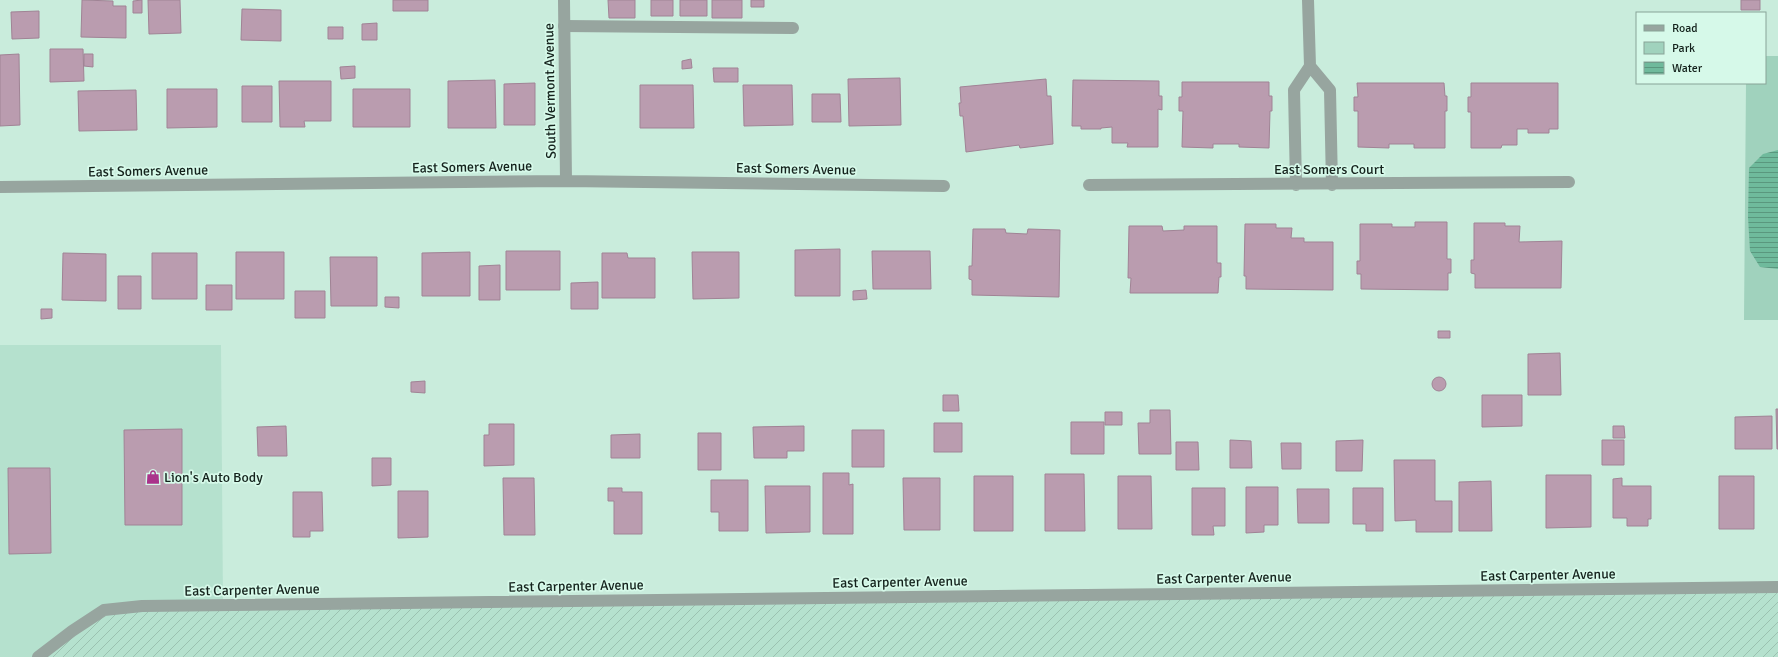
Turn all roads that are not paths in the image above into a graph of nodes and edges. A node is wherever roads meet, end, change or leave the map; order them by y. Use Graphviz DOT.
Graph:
graph roads {
  1 [pos="564,0"];
  2 [pos="1308,0"];
  3 [pos="564,26"];
  4 [pos="793,28"];
  5 [pos="1310,66"];
  6 [pos="566,181"];
  7 [pos="1569,182"];
  8 [pos="1089,185"];
  9 [pos="1296,185"];
  10 [pos="1332,185"];
  11 [pos="948,186"];
  12 [pos="0,187"];
  13 [pos="1778,587"];
  14 [pos="38,657"];
  1 -- 3 [label="street, South Vermont Avenue"];
  2 -- 5 [label="street"];
  3 -- 4 [label="street"];
  3 -- 6 [label="street, South Vermont Avenue"];
  5 -- 9 [label="street"];
  5 -- 10 [label="street"];
  6 -- 11 [label="street, East Somers Avenue"];
  6 -- 12 [label="street, East Somers Avenue"];
  7 -- 10 [label="street, East Somers Court"];
  8 -- 9 [label="street, East Somers Court"];
  9 -- 10 [label="street, East Somers Court"];
  13 -- 14 [label="street, East Carpenter Avenue"];
}
